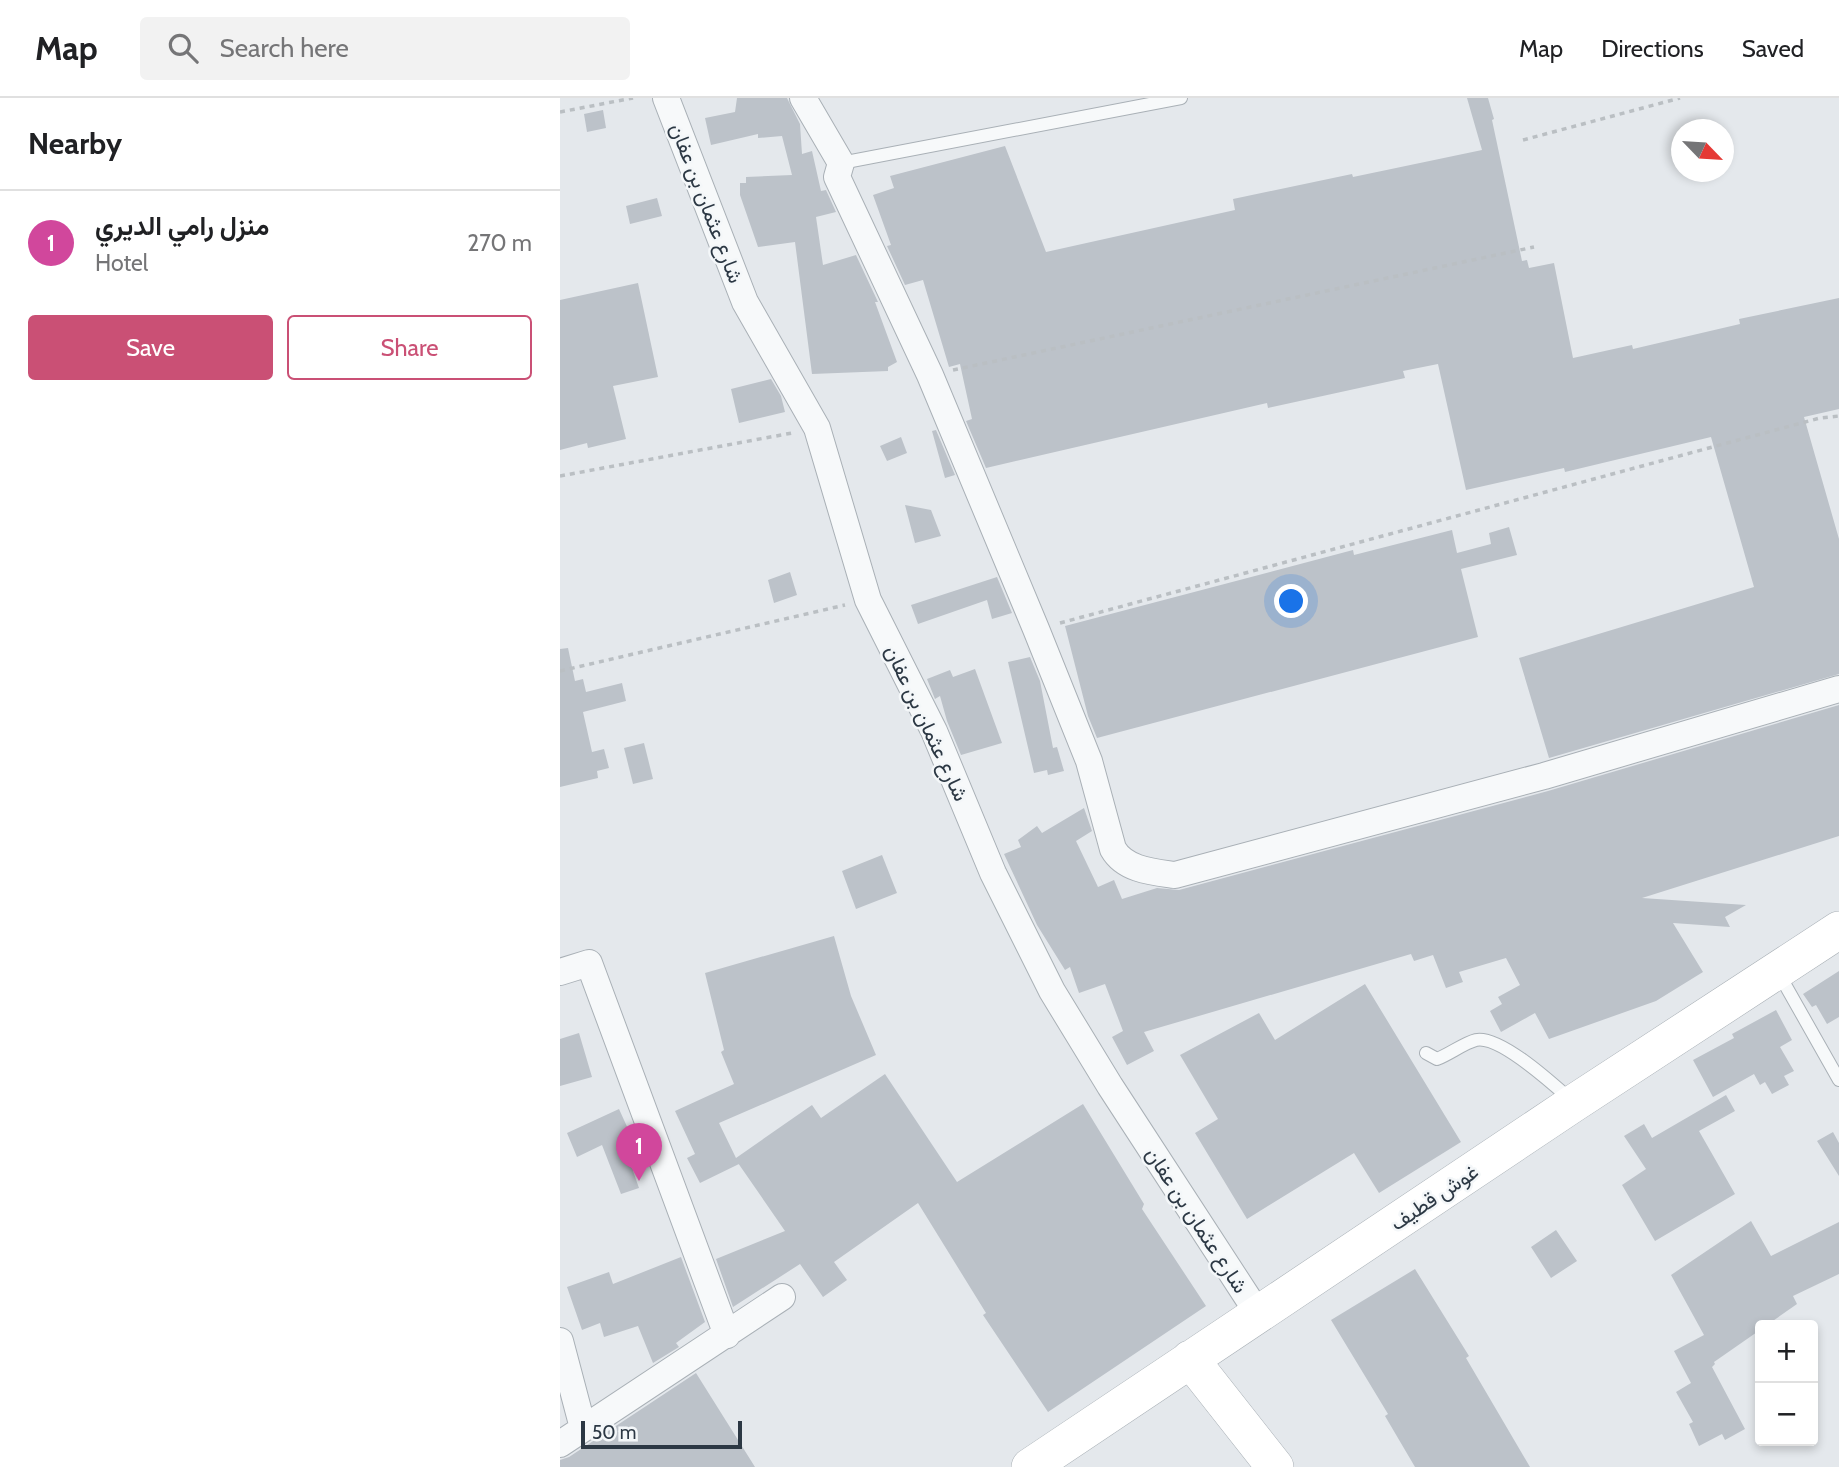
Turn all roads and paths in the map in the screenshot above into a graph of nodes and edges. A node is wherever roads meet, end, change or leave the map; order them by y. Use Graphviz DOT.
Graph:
graph roads {
  1 [pos="633,98"];
  2 [pos="666,98"];
  3 [pos="803,98"];
  4 [pos="1181,98"];
  5 [pos="1680,98"];
  6 [pos="560,112"];
  7 [pos="1523,140"];
  8 [pos="841,163"];
  9 [pos="1534,247"];
  10 [pos="930,375"];
  11 [pos="1839,416"];
  12 [pos="817,428"];
  13 [pos="560,476"];
  14 [pos="869,600"];
  15 [pos="1036,629"];
  16 [pos="560,671"];
  17 [pos="1839,689"];
  18 [pos="1839,930"];
  19 [pos="560,971"];
  20 [pos="1778,971"];
  21 [pos="1426,1053"];
  22 [pos="1839,1080"];
  23 [pos="1574,1102"];
  24 [pos="782,1297"];
  25 [pos="1259,1315"];
  26 [pos="727,1335"];
  27 [pos="560,1341"];
  28 [pos="1190,1359"];
  29 [pos="583,1428"];
  30 [pos="560,1444"];
  31 [pos="1030,1467"];
  32 [pos="1275,1467"];
  1 -- 6 [label="path"];
  2 -- 12 [label="street, شارع عثمان بن عفان"];
  3 -- 8 [label="street"];
  4 -- 8 [label="lane"];
  5 -- 7 [label="path"];
  8 -- 10 [label="street"];
  9 -- 10 [label="path"];
  10 -- 15 [label="street"];
  11 -- 15 [label="path"];
  12 -- 13 [label="path"];
  12 -- 14 [label="street, شارع عثمان بن عفان"];
  14 -- 16 [label="path"];
  14 -- 25 [label="street, شارع عثمان بن عفان"];
  15 -- 17 [label="street"];
  18 -- 20 [label="main road, غوش قطيف"];
  19 -- 26 [label="street"];
  20 -- 22 [label="lane"];
  20 -- 23 [label="main road, غوش قطيف"];
  21 -- 23 [label="lane"];
  23 -- 25 [label="main road, غوش قطيف"];
  24 -- 26 [label="street"];
  25 -- 28 [label="main road, غوش قطيف"];
  26 -- 29 [label="street"];
  27 -- 29 [label="street"];
  28 -- 31 [label="main road, غوش قطيف"];
  28 -- 32 [label="main road"];
  29 -- 30 [label="street"];
}
